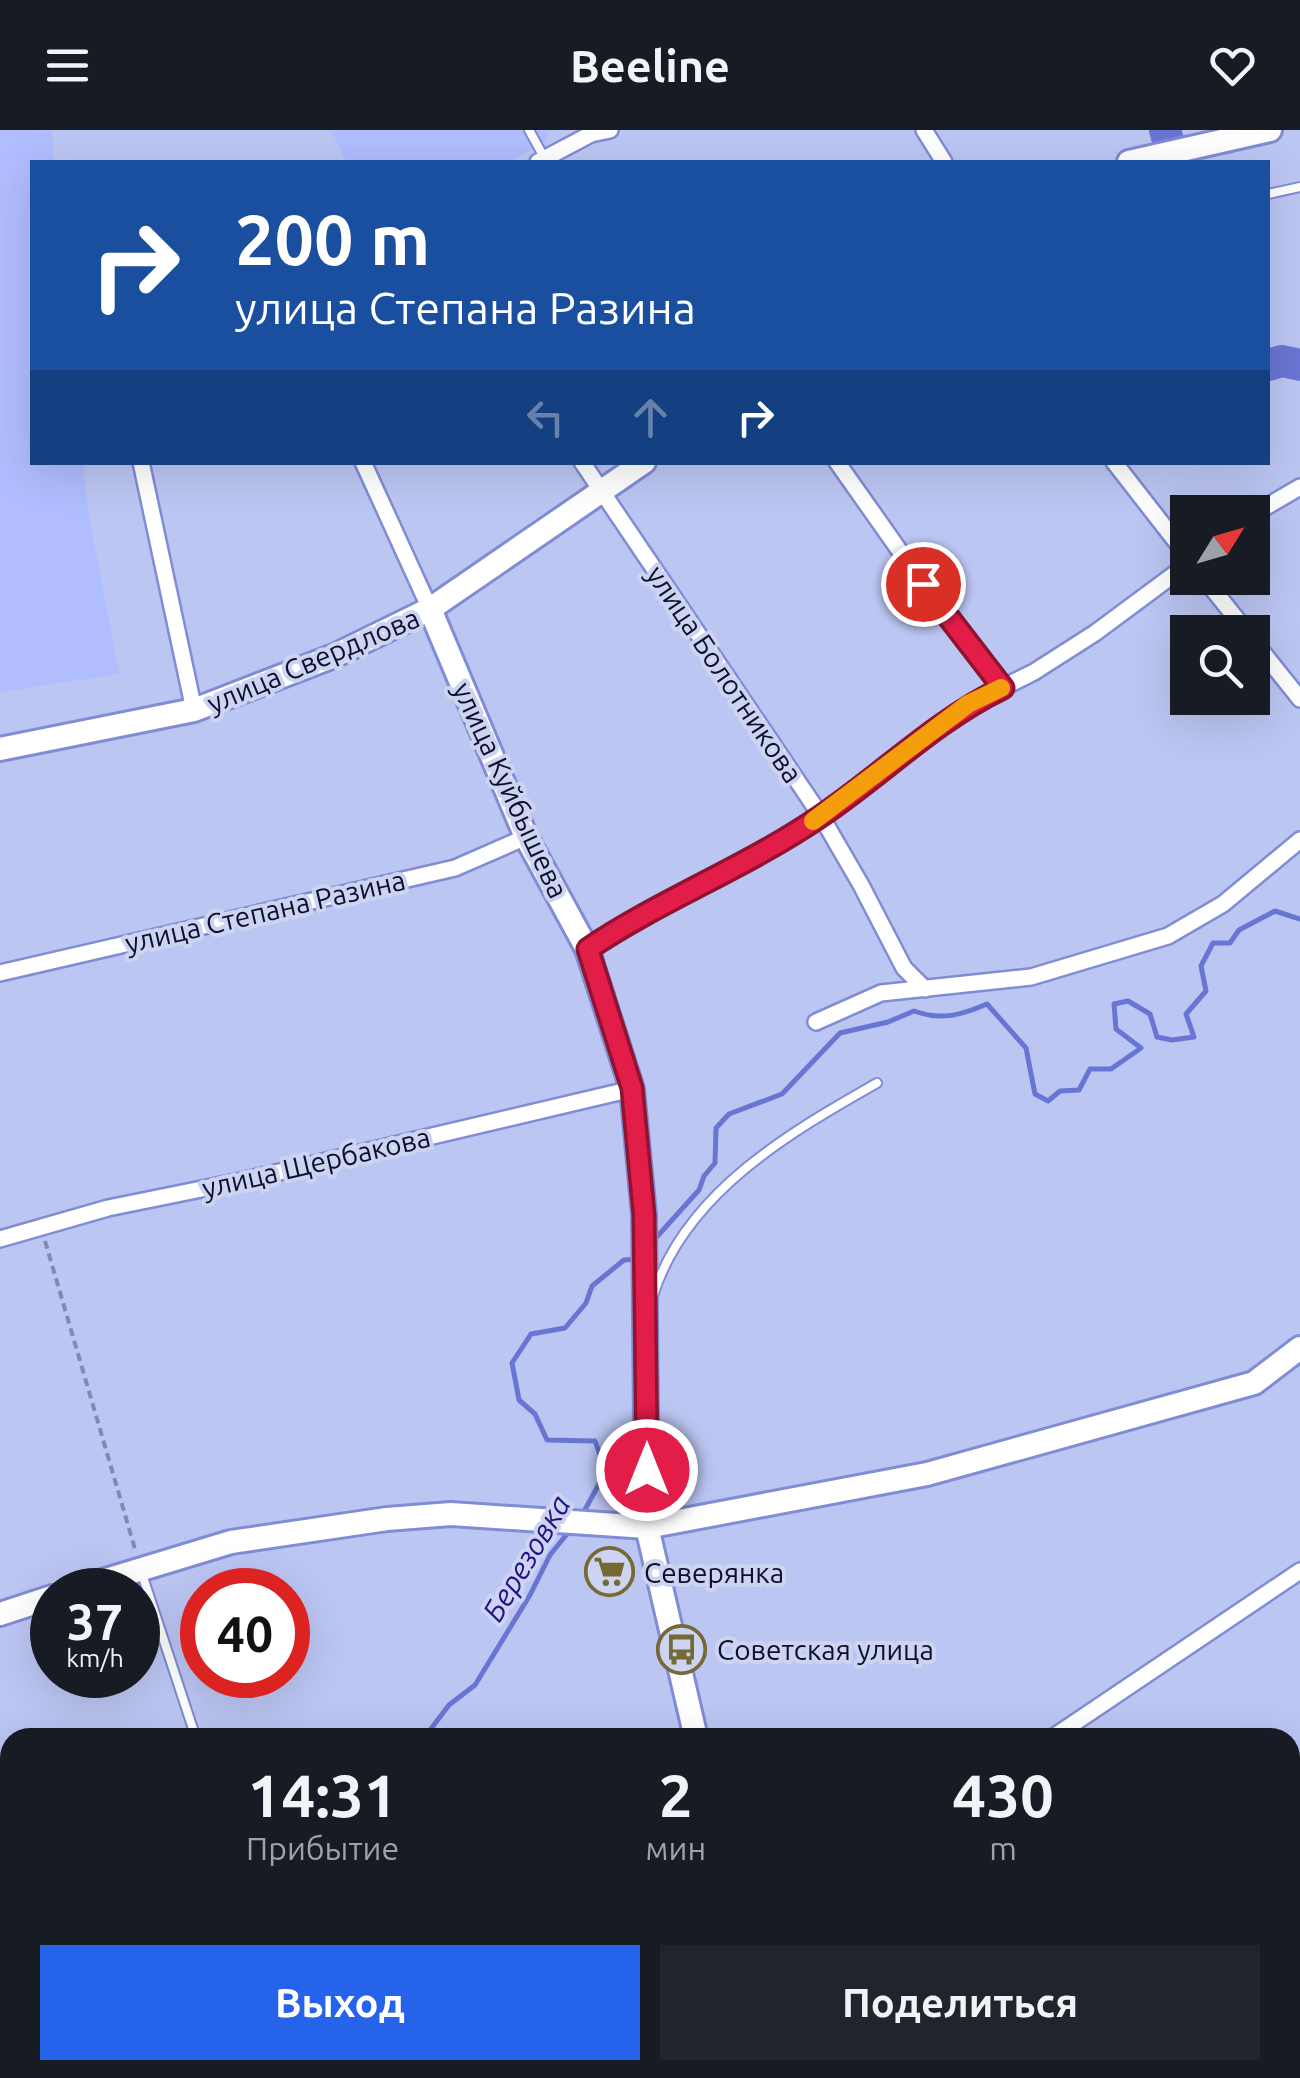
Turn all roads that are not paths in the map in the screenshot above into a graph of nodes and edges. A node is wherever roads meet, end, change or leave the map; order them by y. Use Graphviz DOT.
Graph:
graph roads {
  1 [pos="529,130"];
  2 [pos="610,130"];
  3 [pos="924,130"];
  4 [pos="1270,130"];
  5 [pos="542,160"];
  6 [pos="544,160"];
  7 [pos="943,160"];
  8 [pos="1136,160"];
  9 [pos="1300,187"];
  10 [pos="1270,194"];
  11 [pos="142,465"];
  12 [pos="363,465"];
  13 [pos="584,465"];
  14 [pos="640,465"];
  15 [pos="839,465"];
  16 [pos="1116,465"];
  17 [pos="1300,487"];
  18 [pos="603,492"];
  19 [pos="1270,504"];
  20 [pos="1170,536"];
  21 [pos="1170,574"];
  22 [pos="1218,595"];
  23 [pos="430,609"];
  24 [pos="1233,615"];
  25 [pos="1270,662"];
  26 [pos="1003,688"];
  27 [pos="1300,700"];
  28 [pos="194,710"];
  29 [pos="0,750"];
  30 [pos="821,816"];
  31 [pos="526,838"];
  32 [pos="1300,840"];
  33 [pos="588,949"];
  34 [pos="0,973"];
  35 [pos="925,989"];
  36 [pos="816,1022"];
  37 [pos="877,1083"];
  38 [pos="632,1088"];
  39 [pos="0,1239"];
  40 [pos="646,1320"];
  41 [pos="1300,1348"];
  42 [pos="646,1527"];
  43 [pos="140,1568"];
  44 [pos="1300,1572"];
  45 [pos="30,1604"];
  46 [pos="0,1614"];
  47 [pos="160,1629"];
  48 [pos="193,1728"];
  49 [pos="694,1728"];
  50 [pos="1067,1728"];
  1 -- 5 [label="lane"];
  2 -- 6 [label="street"];
  3 -- 7 [label="street"];
  4 -- 8 [label="street"];
  9 -- 10 [label="lane"];
  11 -- 28 [label="street"];
  12 -- 23 [label="street"];
  13 -- 18 [label="street, улица Болотникова"];
  14 -- 18 [label="street, улица Свердлова"];
  15 -- 26 [label="street"];
  16 -- 20 [label="street"];
  17 -- 19 [label="street"];
  18 -- 23 [label="street, улица Свердлова"];
  18 -- 30 [label="street, улица Болотникова"];
  21 -- 26 [label="street"];
  22 -- 24 [label="street"];
  23 -- 28 [label="street, улица Свердлова"];
  23 -- 31 [label="street, улица Куйбышева"];
  25 -- 27 [label="street"];
  26 -- 30 [label="street"];
  28 -- 29 [label="street, улица Свердлова"];
  30 -- 33 [label="street"];
  30 -- 35 [label="street, улица Болотникова"];
  31 -- 33 [label="street, улица Куйбышева"];
  31 -- 34 [label="street, улица Степана Разина"];
  32 -- 35 [label="street"];
  33 -- 38 [label="street, улица Куйбышева"];
  35 -- 36 [label="street"];
  37 -- 40 [label="lane"];
  38 -- 39 [label="street, улица Щербакова"];
  38 -- 40 [label="street, улица Куйбышева"];
  40 -- 42 [label="street, улица Куйбышева"];
  41 -- 42 [label="street"];
  42 -- 43 [label="street"];
  42 -- 49 [label="street, улица Куйбышева"];
  44 -- 50 [label="street"];
  45 -- 46 [label="street"];
  47 -- 48 [label="lane"];
}
